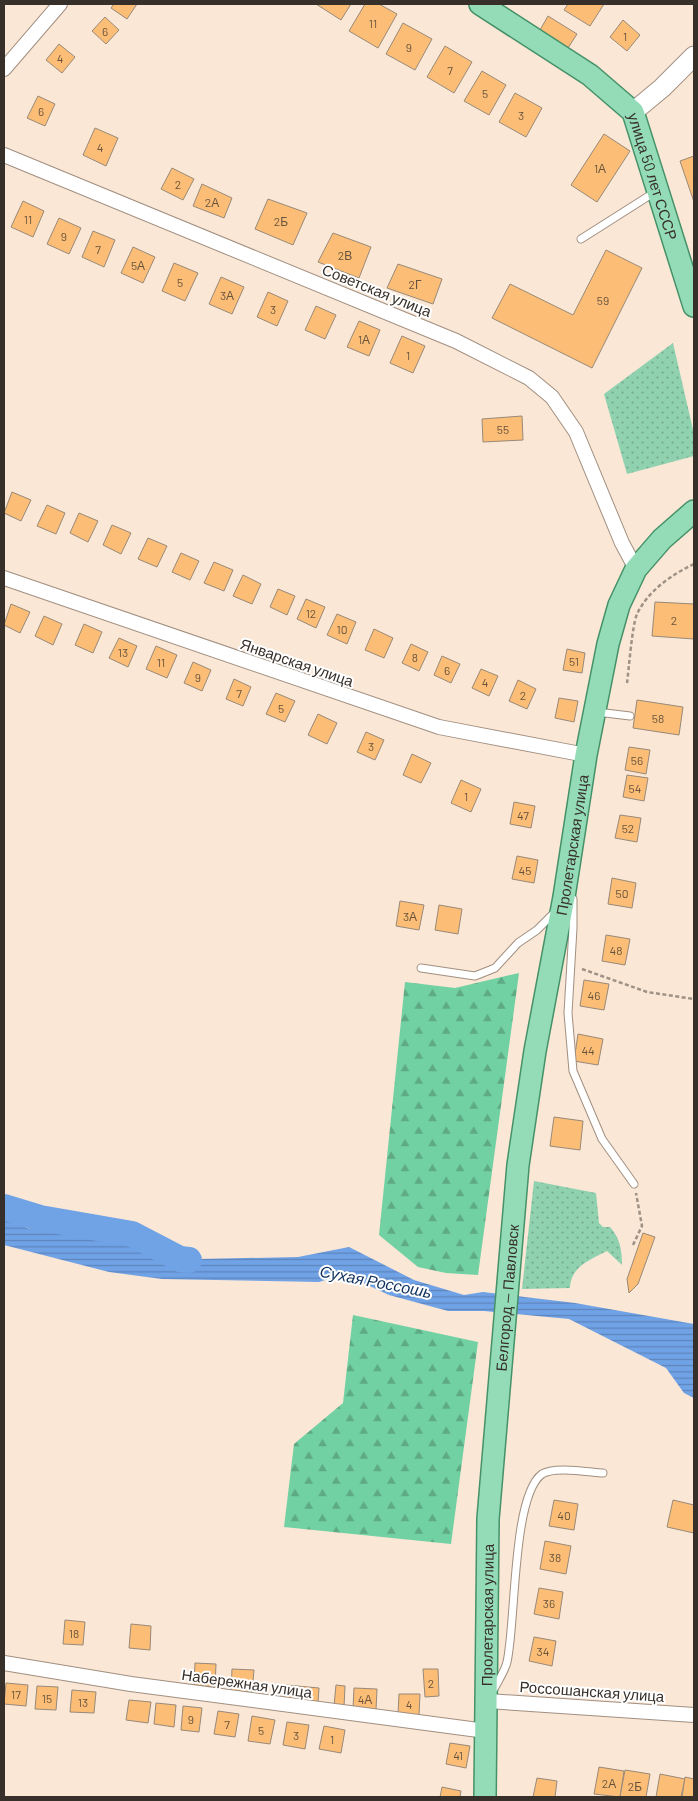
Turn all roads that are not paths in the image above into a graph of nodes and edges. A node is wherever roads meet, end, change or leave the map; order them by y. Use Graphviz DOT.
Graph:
graph roads {
  1 [pos="60,4"];
  2 [pos="480,4"];
  3 [pos="694,56"];
  4 [pos="4,69"];
  5 [pos="632,112"];
  6 [pos="4,155"];
  7 [pos="657,191"];
  8 [pos="581,239"];
  9 [pos="694,306"];
  10 [pos="694,511"];
  11 [pos="694,524"];
  12 [pos="662,539"];
  13 [pos="636,569"];
  14 [pos="4,578"];
  15 [pos="594,712"];
  16 [pos="630,716"];
  17 [pos="586,755"];
  18 [pos="571,850"];
  19 [pos="562,904"];
  20 [pos="420,968"];
  21 [pos="518,1165"];
  22 [pos="634,1184"];
  23 [pos="495,1432"];
  24 [pos="602,1473"];
  25 [pos="4,1663"];
  26 [pos="488,1701"];
  27 [pos="694,1715"];
  28 [pos="486,1732"];
  29 [pos="485,1797"];
  1 -- 4 [label="street"];
  2 -- 5 [label="main road, улица 50 лет СССР"];
  3 -- 5 [label="main road"];
  5 -- 7 [label="main road, улица 50 лет СССР"];
  6 -- 13 [label="street, Советская улица"];
  7 -- 8 [label="lane"];
  7 -- 9 [label="main road, улица 50 лет СССР"];
  10 -- 12 [label="main road, Пролетарская улица"];
  11 -- 12 [label="main road"];
  12 -- 13 [label="main road, Пролетарская улица"];
  13 -- 15 [label="main road, Пролетарская улица"];
  14 -- 17 [label="street, Январская улица"];
  15 -- 16 [label="lane"];
  15 -- 17 [label="main road, Пролетарская улица"];
  17 -- 18 [label="main road, Пролетарская улица"];
  18 -- 19 [label="main road, Пролетарская улица"];
  18 -- 22 [label="lane"];
  19 -- 20 [label="lane"];
  19 -- 21 [label="main road, Пролетарская улица"];
  21 -- 23 [label="main road, Белгород — Павловск"];
  23 -- 26 [label="main road, Пролетарская улица"];
  24 -- 26 [label="lane"];
  25 -- 28 [label="street, Набережная улица"];
  26 -- 27 [label="street, Россошанская улица"];
  26 -- 28 [label="main road, Пролетарская улица"];
  28 -- 29 [label="main road, Пролетарская улица"];
}
